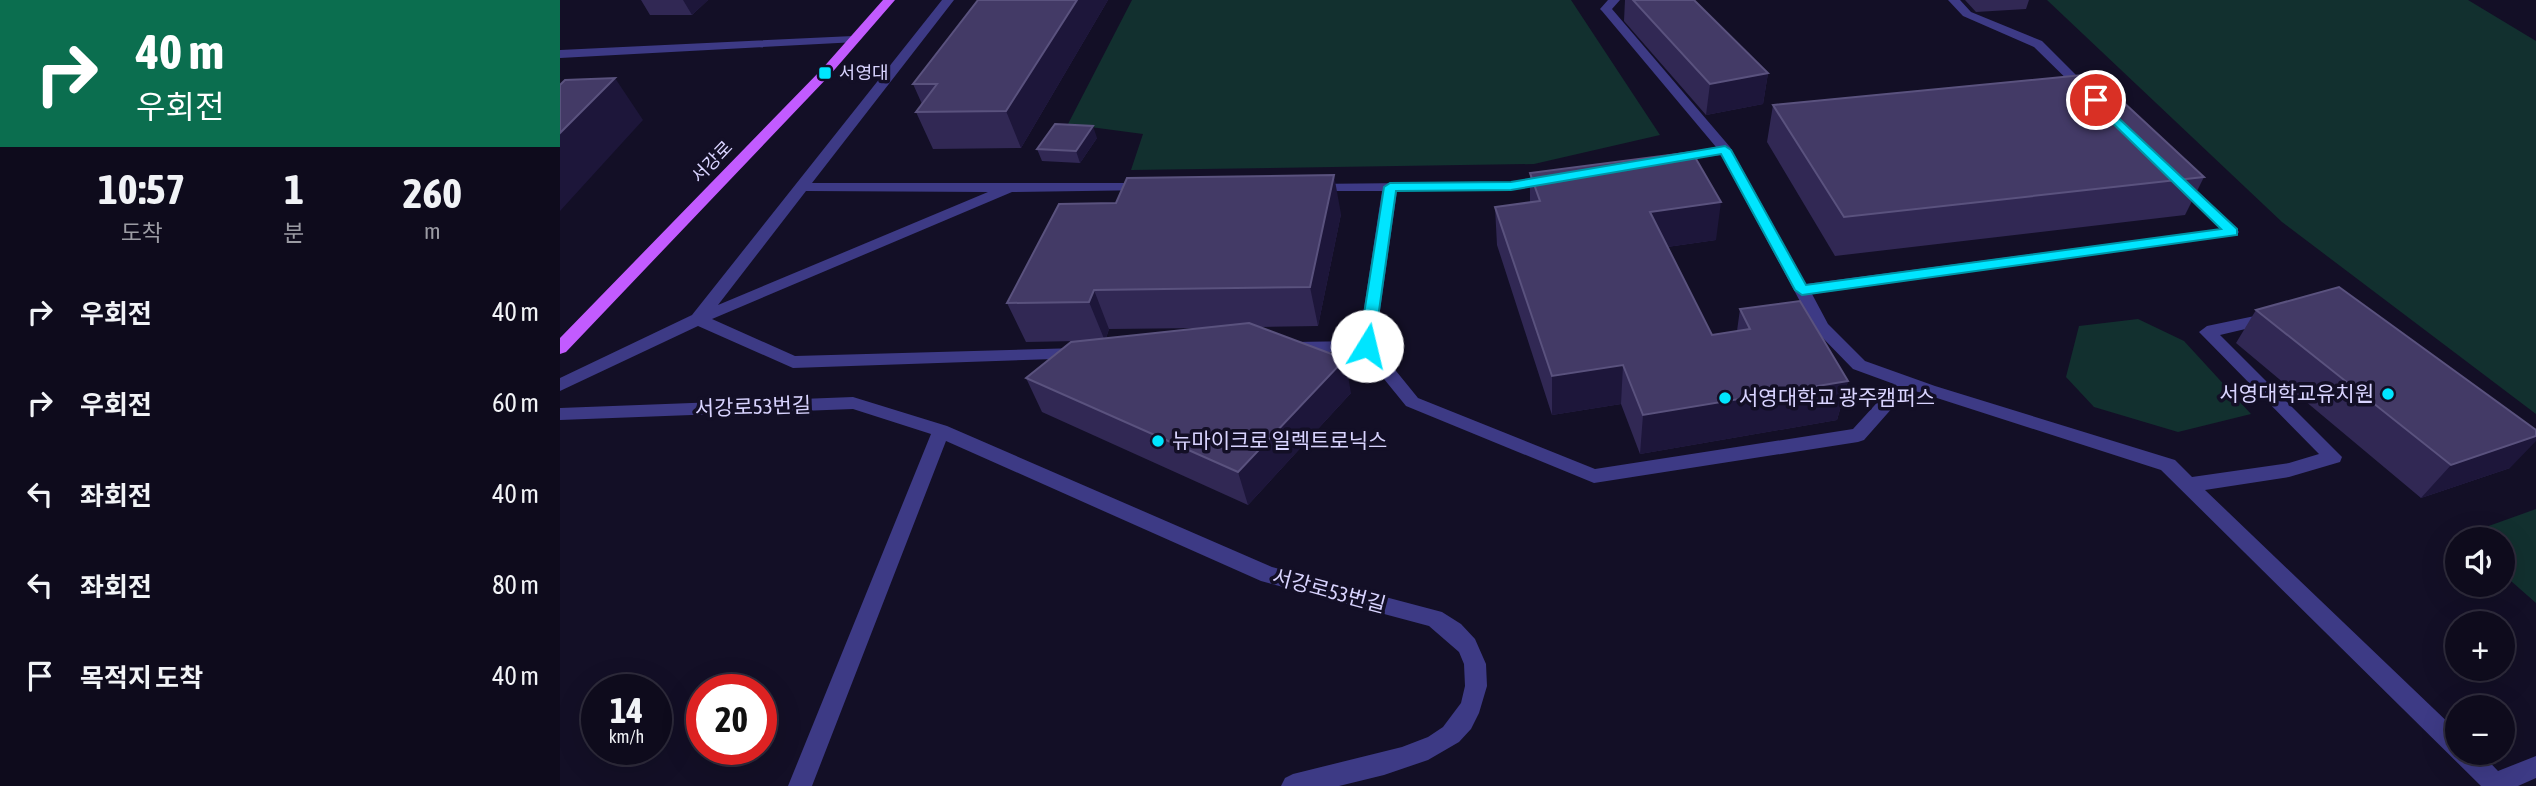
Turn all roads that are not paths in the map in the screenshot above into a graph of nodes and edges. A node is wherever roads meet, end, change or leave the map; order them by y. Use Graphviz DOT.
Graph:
graph roads {
  1 [pos="889,0"];
  2 [pos="948,0"];
  3 [pos="1614,0"];
  4 [pos="1954,0"];
  5 [pos="853,40"];
  6 [pos="560,54"];
  7 [pos="2096,100"];
  8 [pos="1725,150"];
  9 [pos="1658,161"];
  10 [pos="2164,166"];
  11 [pos="1564,177"];
  12 [pos="803,187"];
  13 [pos="1160,187"];
  14 [pos="1295,187"];
  15 [pos="1390,187"];
  16 [pos="1010,188"];
  17 [pos="1802,290"];
  18 [pos="2287,314"];
  19 [pos="698,319"];
  20 [pos="1367,346"];
  21 [pos="560,348"];
  22 [pos="1269,349"];
  23 [pos="1101,354"];
  24 [pos="1906,382"];
  25 [pos="560,385"];
  26 [pos="560,414"];
  27 [pos="941,432"];
  28 [pos="2189,485"];
  29 [pos="2445,735"];
  30 [pos="2476,765"];
  31 [pos="2536,767"];
  32 [pos="2496,785"];
  33 [pos="800,786"];
  34 [pos="1293,786"];
  1 -- 5 [label="main road, 서강로"];
  2 -- 12 [label="street"];
  3 -- 8 [label="street"];
  4 -- 7 [label="street"];
  5 -- 6 [label="street"];
  5 -- 21 [label="main road, 서강로"];
  8 -- 9 [label="street"];
  8 -- 17 [label="street"];
  10 -- 17 [label="street"];
  11 -- 15 [label="street"];
  12 -- 16 [label="street"];
  12 -- 19 [label="street"];
  13 -- 16 [label="street"];
  14 -- 15 [label="street"];
  15 -- 20 [label="street"];
  16 -- 19 [label="street"];
  17 -- 24 [label="street"];
  18 -- 28 [label="street"];
  19 -- 23 [label="street"];
  19 -- 25 [label="street"];
  20 -- 22 [label="street"];
  20 -- 24 [label="street"];
  24 -- 28 [label="street"];
  26 -- 27 [label="street, 서강로53번길"];
  27 -- 33 [label="street"];
  27 -- 34 [label="street, 서강로53번길"];
  28 -- 29 [label="street"];
  30 -- 32 [label="street"];
  31 -- 32 [label="street"];
}
